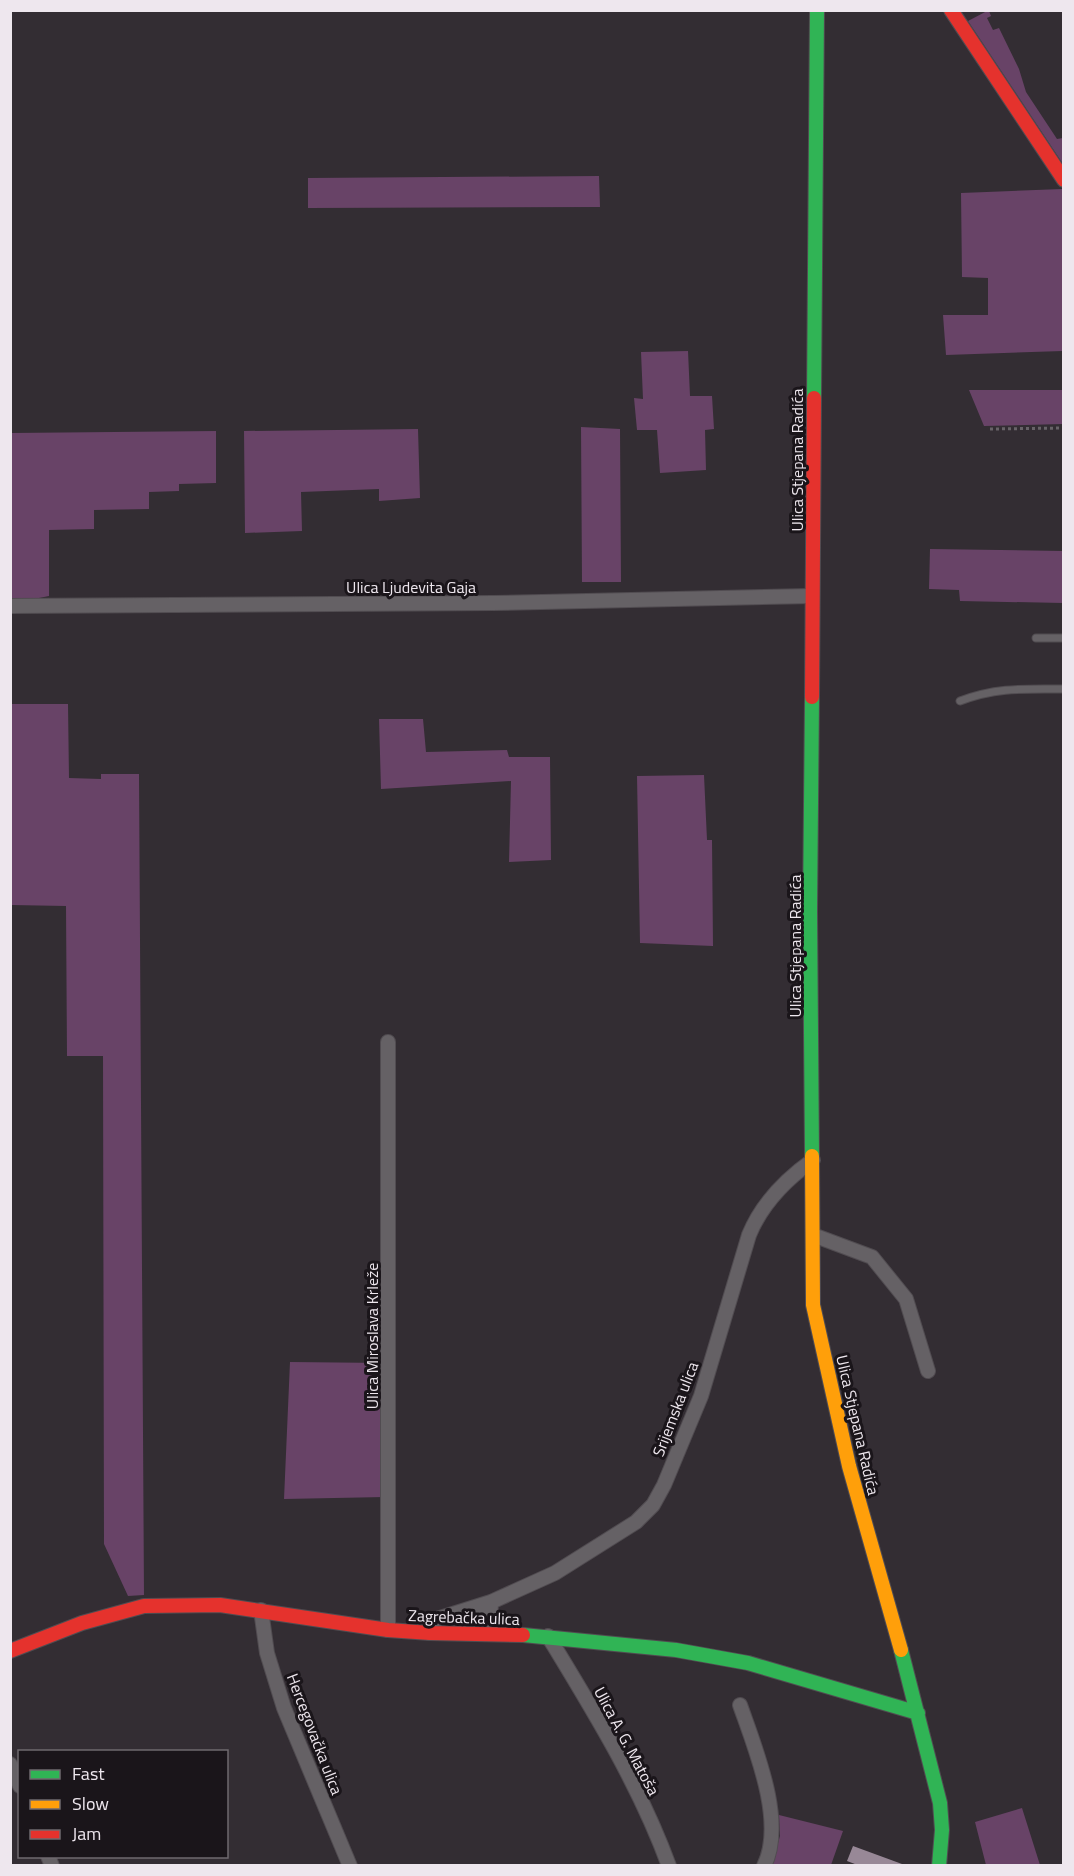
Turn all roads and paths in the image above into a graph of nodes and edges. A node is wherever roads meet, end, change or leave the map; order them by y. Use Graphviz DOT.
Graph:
graph roads {
  1 [pos="817,10"];
  2 [pos="951,10"];
  3 [pos="1064,180"];
  4 [pos="1064,428"];
  5 [pos="990,429"];
  6 [pos="812,596"];
  7 [pos="10,606"];
  8 [pos="1036,638"];
  9 [pos="1064,638"];
  10 [pos="1064,689"];
  11 [pos="960,701"];
  12 [pos="388,1042"];
  13 [pos="813,1160"];
  14 [pos="813,1235"];
  15 [pos="928,1371"];
  16 [pos="491,1602"];
  17 [pos="261,1611"];
  18 [pos="388,1630"];
  19 [pos="492,1633"];
  20 [pos="430,1634"];
  21 [pos="548,1636"];
  22 [pos="10,1651"];
  23 [pos="740,1706"];
  24 [pos="918,1713"];
  25 [pos="10,1764"];
  26 [pos="18,1782"];
  27 [pos="350,1866"];
  28 [pos="669,1866"];
  29 [pos="764,1866"];
  30 [pos="939,1866"];
  1 -- 6 [label="street, Ulica Stjepana Radića"];
  2 -- 3 [label="street"];
  4 -- 5 [label="path"];
  6 -- 7 [label="street, Ulica Ljudevita Gaja"];
  6 -- 13 [label="street, Ulica Stjepana Radića"];
  8 -- 9 [label="lane"];
  10 -- 11 [label="lane"];
  12 -- 18 [label="street, Ulica Miroslava Krleže"];
  13 -- 14 [label="street, Ulica Stjepana Radića"];
  13 -- 16 [label="street, Srijemska ulica"];
  14 -- 15 [label="street"];
  14 -- 24 [label="street, Ulica Stjepana Radića"];
  16 -- 19 [label="street"];
  16 -- 20 [label="street, Srijemska ulica"];
  17 -- 18 [label="street, Zagrebačka ulica"];
  17 -- 22 [label="street, Zagrebačka ulica"];
  17 -- 27 [label="street, Hercegovačka ulica"];
  18 -- 20 [label="street, Zagrebačka ulica"];
  19 -- 20 [label="street, Zagrebačka ulica"];
  19 -- 21 [label="street, Zagrebačka ulica"];
  21 -- 24 [label="street, Zagrebačka ulica"];
  21 -- 28 [label="street, Ulica A. G. Matoša"];
  23 -- 29 [label="street"];
  24 -- 30 [label="street, Ulica Stjepana Radića"];
  25 -- 26 [label="street"];
}
